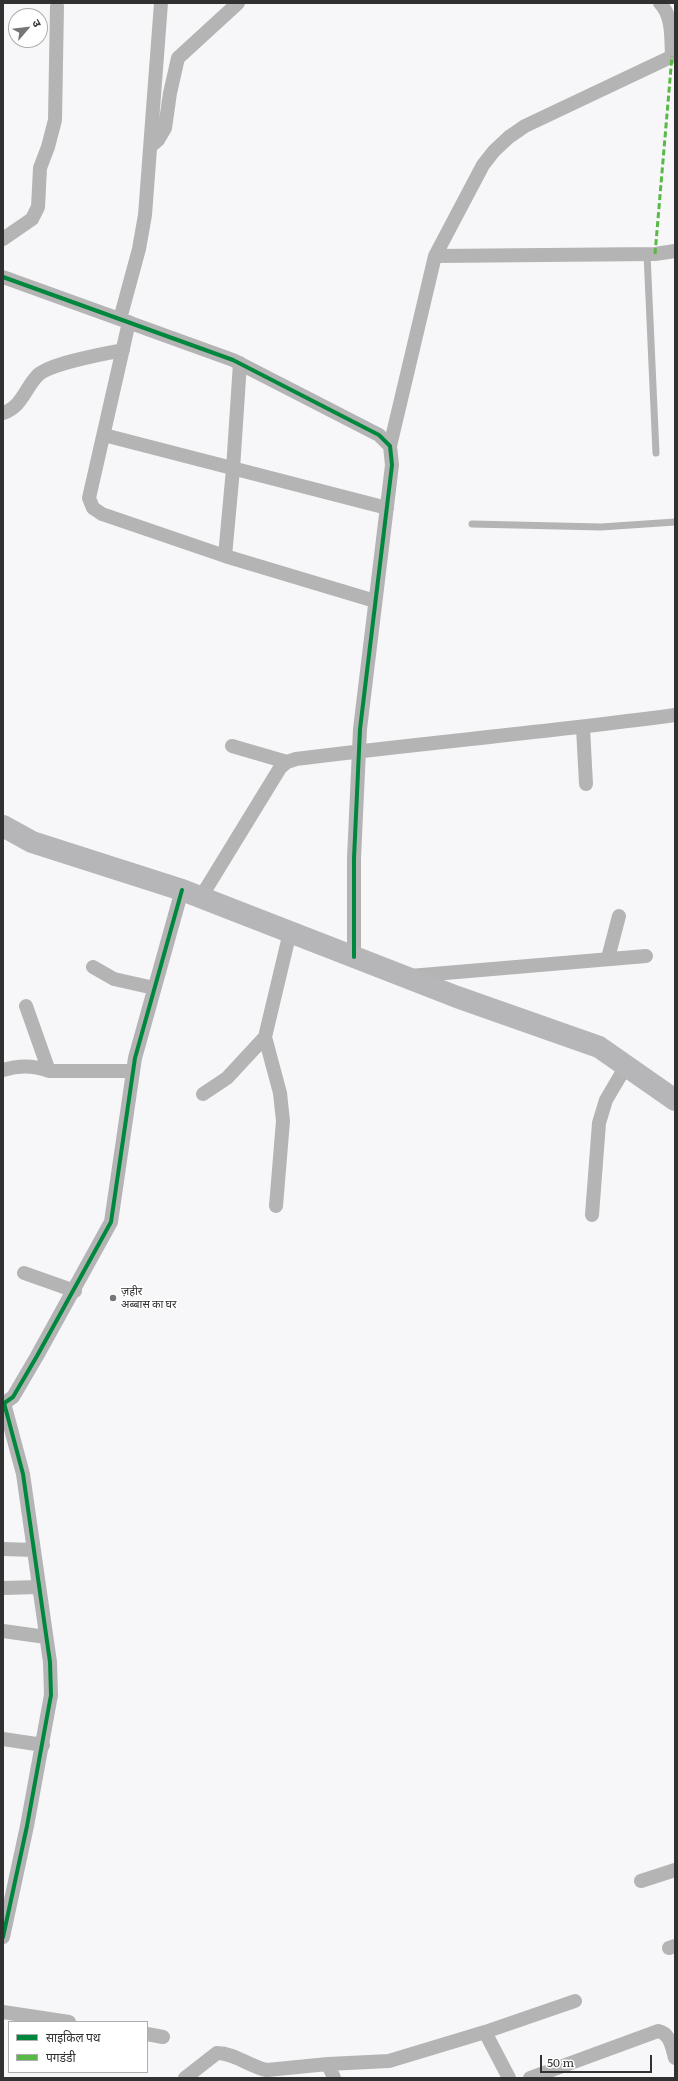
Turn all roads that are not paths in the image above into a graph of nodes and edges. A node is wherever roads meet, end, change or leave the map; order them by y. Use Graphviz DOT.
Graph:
graph roads {
  1 [pos="161,3"];
  2 [pos="238,3"];
  3 [pos="660,3"];
  4 [pos="57,6"];
  5 [pos="674,56"];
  6 [pos="151,146"];
  7 [pos="3,239"];
  8 [pos="675,251"];
  9 [pos="647,254"];
  10 [pos="435,256"];
  11 [pos="3,277"];
  12 [pos="124,320"];
  13 [pos="123,350"];
  14 [pos="240,363"];
  15 [pos="3,413"];
  16 [pos="104,435"];
  17 [pos="390,446"];
  18 [pos="656,452"];
  19 [pos="233,469"];
  20 [pos="387,508"];
  21 [pos="675,522"];
  22 [pos="472,524"];
  23 [pos="225,556"];
  24 [pos="375,601"];
  25 [pos="675,715"];
  26 [pos="583,728"];
  27 [pos="232,746"];
  28 [pos="359,751"];
  29 [pos="287,762"];
  30 [pos="586,784"];
  31 [pos="3,826"];
  32 [pos="192,893"];
  33 [pos="619,916"];
  34 [pos="290,932"];
  35 [pos="646,956"];
  36 [pos="354,957"];
  37 [pos="608,958"];
  38 [pos="92,967"];
  39 [pos="403,976"];
  40 [pos="154,988"];
  41 [pos="26,1006"];
  42 [pos="265,1037"];
  43 [pos="626,1066"];
  44 [pos="3,1070"];
  45 [pos="49,1071"];
  46 [pos="133,1071"];
  47 [pos="203,1094"];
  48 [pos="675,1100"];
  49 [pos="276,1206"];
  50 [pos="592,1215"];
  51 [pos="24,1273"];
  52 [pos="75,1291"];
  53 [pos="4,1404"];
  54 [pos="3,1549"];
  55 [pos="33,1550"];
  56 [pos="39,1587"];
  57 [pos="3,1588"];
  58 [pos="3,1631"];
  59 [pos="46,1637"];
  60 [pos="3,1739"];
  61 [pos="43,1745"];
  62 [pos="675,1870"];
  63 [pos="641,1881"];
  64 [pos="3,1937"];
  65 [pos="575,2001"];
  66 [pos="3,2012"];
  67 [pos="62,2021"];
  68 [pos="485,2032"];
  69 [pos="148,2034"];
  70 [pos="163,2037"];
  71 [pos="675,2058"];
  72 [pos="328,2064"];
  73 [pos="186,2078"];
  74 [pos="334,2078"];
  75 [pos="509,2078"];
  76 [pos="530,2078"];
  1 -- 6 [label="street"];
  2 -- 6 [label="street"];
  3 -- 5 [label="street"];
  4 -- 7 [label="street"];
  5 -- 10 [label="street"];
  6 -- 12 [label="street"];
  8 -- 9 [label="street"];
  9 -- 10 [label="street"];
  9 -- 18 [label="lane"];
  10 -- 17 [label="street"];
  11 -- 12 [label="street"];
  12 -- 13 [label="street"];
  12 -- 14 [label="street"];
  13 -- 15 [label="street"];
  13 -- 16 [label="street"];
  14 -- 17 [label="street"];
  14 -- 19 [label="street"];
  16 -- 19 [label="street"];
  16 -- 23 [label="street"];
  17 -- 20 [label="street"];
  19 -- 20 [label="street"];
  19 -- 23 [label="street"];
  20 -- 24 [label="street"];
  21 -- 22 [label="lane"];
  23 -- 24 [label="street"];
  24 -- 28 [label="street"];
  25 -- 26 [label="street"];
  26 -- 28 [label="street"];
  26 -- 30 [label="street"];
  27 -- 29 [label="street"];
  28 -- 29 [label="street"];
  28 -- 36 [label="street"];
  29 -- 32 [label="street"];
  31 -- 32 [label="main road"];
  32 -- 34 [label="main road"];
  32 -- 40 [label="street"];
  33 -- 37 [label="street"];
  34 -- 36 [label="main road"];
  34 -- 42 [label="street"];
  35 -- 37 [label="street"];
  36 -- 39 [label="main road"];
  37 -- 39 [label="street"];
  38 -- 40 [label="street"];
  39 -- 43 [label="main road"];
  40 -- 46 [label="street"];
  41 -- 45 [label="street"];
  42 -- 47 [label="street"];
  42 -- 49 [label="street"];
  43 -- 48 [label="main road"];
  43 -- 50 [label="street"];
  44 -- 45 [label="street"];
  45 -- 46 [label="street"];
  46 -- 52 [label="street"];
  51 -- 52 [label="street"];
  52 -- 53 [label="street"];
  53 -- 55 [label="street"];
  54 -- 55 [label="street"];
  55 -- 56 [label="street"];
  56 -- 57 [label="street"];
  56 -- 59 [label="street"];
  58 -- 59 [label="street"];
  59 -- 61 [label="street"];
  60 -- 61 [label="street"];
  61 -- 64 [label="street"];
  62 -- 63 [label="street"];
  65 -- 68 [label="street"];
  66 -- 67 [label="street"];
  68 -- 72 [label="street"];
  68 -- 75 [label="street"];
  69 -- 70 [label="street"];
  71 -- 76 [label="street"];
  72 -- 73 [label="street"];
  72 -- 74 [label="street"];
}
